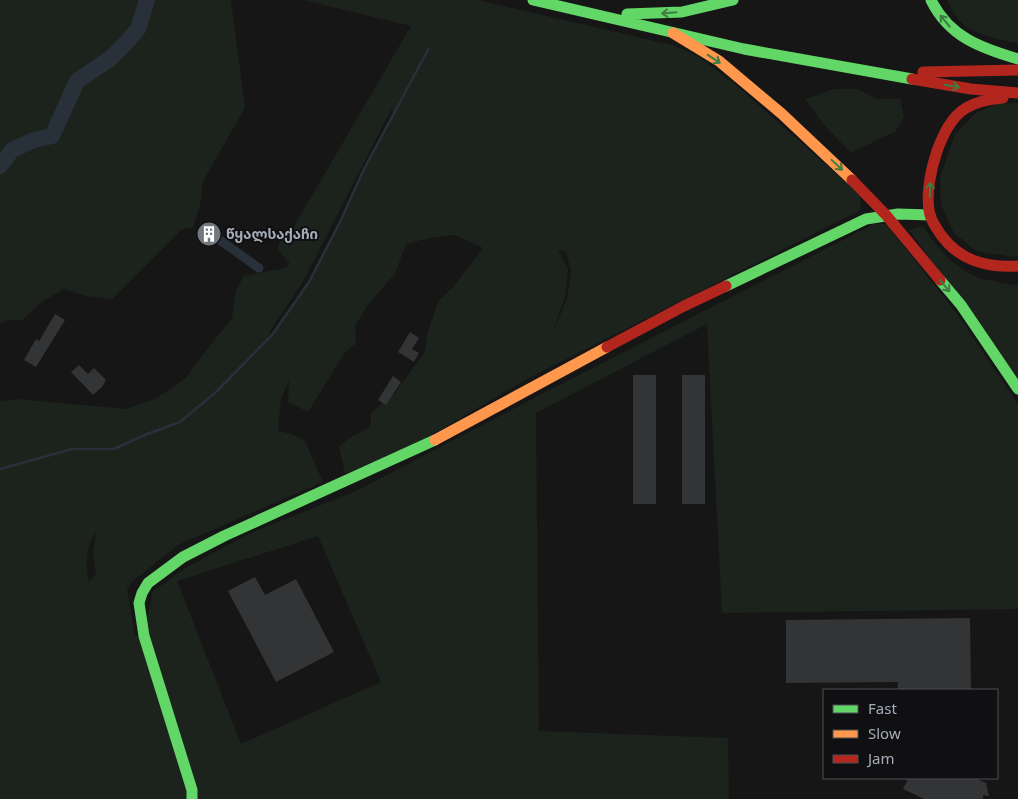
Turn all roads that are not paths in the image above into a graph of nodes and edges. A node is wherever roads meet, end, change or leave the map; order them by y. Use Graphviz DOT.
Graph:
graph roads {
  1 [pos="533,0"];
  2 [pos="733,0"];
  3 [pos="931,0"];
  4 [pos="594,14"];
  5 [pos="673,33"];
  6 [pos="1018,59"];
  7 [pos="1018,70"];
  8 [pos="886,74"];
  9 [pos="1018,93"];
  10 [pos="1018,97"];
  11 [pos="867,194"];
  12 [pos="886,215"];
  13 [pos="930,215"];
  14 [pos="866,219"];
  15 [pos="1018,266"];
  16 [pos="1018,389"];
  17 [pos="192,799"];
  1 -- 4 [label="main road"];
  2 -- 4 [label="main road, one-way"];
  6 -- 3 [label="main road, one-way"];
  4 -- 5 [label="main road"];
  5 -- 8 [label="main road"];
  5 -- 11 [label="main road, one-way"];
  7 -- 8 [label="main road"];
  8 -- 9 [label="main road, one-way"];
  13 -- 10 [label="main road, one-way"];
  11 -- 12 [label="main road"];
  11 -- 14 [label="main road"];
  12 -- 13 [label="main road"];
  12 -- 14 [label="main road"];
  12 -- 16 [label="main road, one-way"];
  13 -- 15 [label="main road"];
  14 -- 17 [label="main road"];
}
